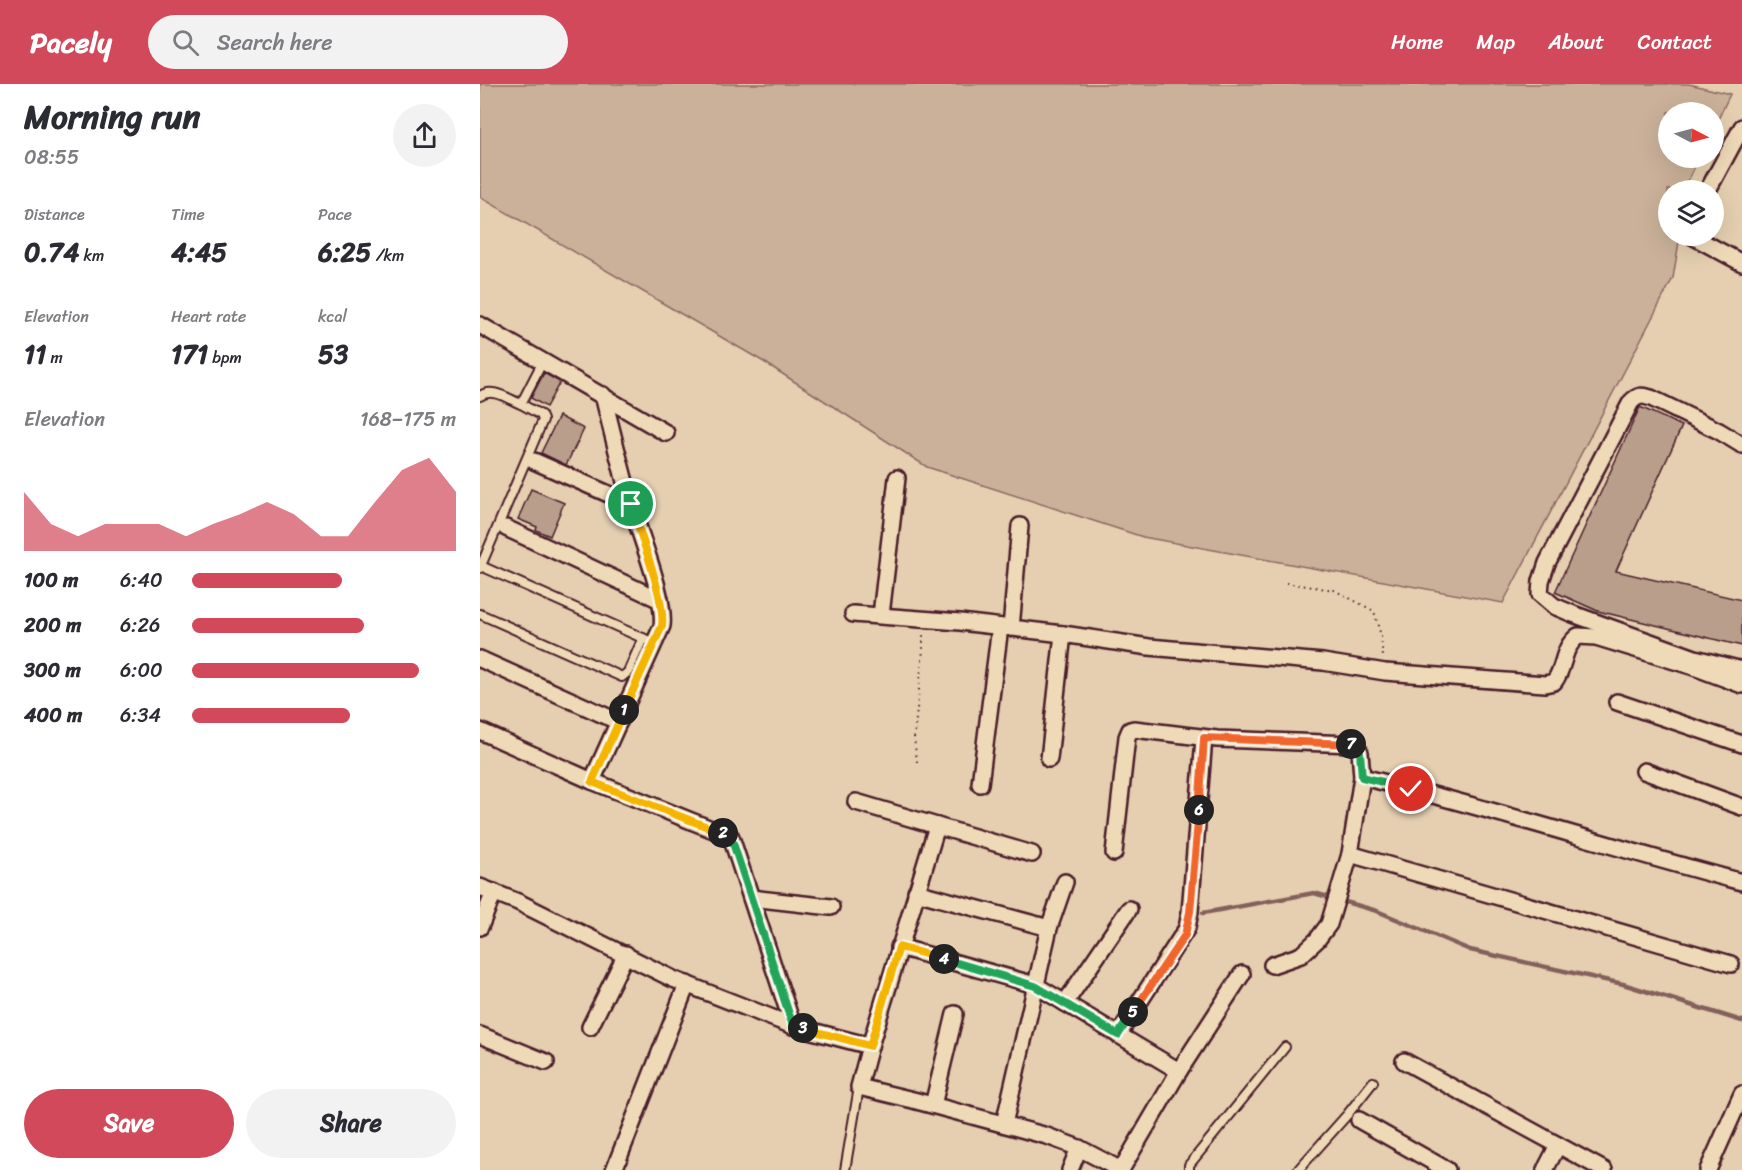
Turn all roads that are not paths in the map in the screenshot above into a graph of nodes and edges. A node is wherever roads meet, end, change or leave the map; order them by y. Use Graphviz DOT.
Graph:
graph roads {
  1 [pos="1742,127"];
  2 [pos="1713,180"];
  3 [pos="1711,246"];
  4 [pos="1742,263"];
  5 [pos="480,325"];
  6 [pos="543,361"];
  7 [pos="603,395"];
  8 [pos="480,396"];
  9 [pos="521,404"];
  10 [pos="666,433"];
  11 [pos="1742,444"];
  12 [pos="534,461"];
  13 [pos="897,478"];
  14 [pos="631,504"];
  15 [pos="1020,526"];
  16 [pos="506,528"];
  17 [pos="480,567"];
  18 [pos="660,600"];
  19 [pos="480,614"];
  20 [pos="853,614"];
  21 [pos="881,615"];
  22 [pos="1006,627"];
  23 [pos="1063,634"];
  24 [pos="648,640"];
  25 [pos="480,659"];
  26 [pos="636,669"];
  27 [pos="1742,670"];
  28 [pos="1742,685"];
  29 [pos="1617,702"];
  30 [pos="619,722"];
  31 [pos="480,731"];
  32 [pos="1204,738"];
  33 [pos="1742,744"];
  34 [pos="1048,759"];
  35 [pos="1644,771"];
  36 [pos="1362,777"];
  37 [pos="592,782"];
  38 [pos="980,784"];
  39 [pos="856,802"];
  40 [pos="1742,807"];
  41 [pos="937,826"];
  42 [pos="1114,853"];
  43 [pos="1032,854"];
  44 [pos="1350,854"];
  45 [pos="1065,882"];
  46 [pos="1742,882"];
  47 [pos="487,890"];
  48 [pos="916,892"];
  49 [pos="751,898"];
  50 [pos="831,907"];
  51 [pos="1129,909"];
  52 [pos="480,927"];
  53 [pos="1049,928"];
  54 [pos="899,947"];
  55 [pos="626,954"];
  56 [pos="1731,964"];
  57 [pos="1272,965"];
  58 [pos="1242,974"];
  59 [pos="687,984"];
  60 [pos="1035,986"];
  61 [pos="1065,1003"];
  62 [pos="955,1014"];
  63 [pos="793,1026"];
  64 [pos="590,1027"];
  65 [pos="480,1035"];
  66 [pos="1118,1035"];
  67 [pos="870,1046"];
  68 [pos="1285,1047"];
  69 [pos="1404,1061"];
  70 [pos="546,1062"];
  71 [pos="1179,1071"];
  72 [pos="1373,1082"];
  73 [pos="859,1087"];
  74 [pos="1742,1094"];
  75 [pos="933,1105"];
  76 [pos="1359,1120"];
  77 [pos="1004,1124"];
  78 [pos="1558,1145"];
  79 [pos="1079,1148"];
  80 [pos="614,1170"];
  81 [pos="845,1170"];
  82 [pos="1070,1170"];
  83 [pos="1121,1170"];
  84 [pos="1190,1170"];
  85 [pos="1298,1170"];
  86 [pos="1448,1170"];
  87 [pos="1545,1170"];
  88 [pos="1604,1170"];
  89 [pos="1708,1170"];
  1 -- 2 [label="street"];
  3 -- 4 [label="street"];
  5 -- 6 [label="street"];
  6 -- 7 [label="street"];
  6 -- 9 [label="lane"];
  7 -- 10 [label="street"];
  7 -- 14 [label="street"];
  8 -- 9 [label="lane"];
  9 -- 17 [label="lane"];
  11 -- 27 [label="street"];
  12 -- 14 [label="street"];
  13 -- 21 [label="street"];
  14 -- 18 [label="street"];
  15 -- 22 [label="street"];
  16 -- 18 [label="street"];
  17 -- 24 [label="lane"];
  18 -- 24 [label="street"];
  19 -- 26 [label="lane"];
  20 -- 21 [label="street"];
  21 -- 22 [label="street"];
  22 -- 23 [label="street"];
  22 -- 38 [label="street"];
  23 -- 28 [label="street"];
  23 -- 34 [label="street"];
  24 -- 26 [label="street"];
  25 -- 30 [label="street"];
  26 -- 30 [label="street"];
  29 -- 33 [label="street"];
  30 -- 37 [label="street"];
  31 -- 37 [label="street"];
  32 -- 36 [label="street"];
  32 -- 42 [label="street"];
  32 -- 66 [label="street"];
  35 -- 40 [label="street"];
  36 -- 44 [label="street"];
  36 -- 46 [label="street"];
  37 -- 49 [label="street"];
  39 -- 41 [label="street"];
  41 -- 43 [label="street"];
  41 -- 48 [label="street"];
  44 -- 56 [label="street"];
  44 -- 57 [label="street"];
  45 -- 53 [label="street"];
  47 -- 52 [label="street"];
  47 -- 55 [label="street"];
  48 -- 53 [label="street"];
  48 -- 54 [label="street"];
  49 -- 50 [label="street"];
  49 -- 63 [label="street"];
  51 -- 61 [label="street"];
  53 -- 60 [label="street"];
  54 -- 60 [label="street"];
  54 -- 67 [label="street"];
  55 -- 59 [label="street"];
  55 -- 64 [label="street"];
  58 -- 71 [label="street"];
  59 -- 63 [label="street"];
  59 -- 80 [label="street"];
  60 -- 61 [label="street"];
  60 -- 77 [label="street"];
  61 -- 66 [label="street"];
  62 -- 75 [label="street"];
  63 -- 67 [label="street"];
  65 -- 70 [label="street"];
  66 -- 71 [label="street"];
  67 -- 73 [label="street"];
  68 -- 84 [label="lane"];
  69 -- 78 [label="street"];
  71 -- 83 [label="street"];
  72 -- 85 [label="lane"];
  73 -- 75 [label="street"];
  73 -- 81 [label="lane"];
  74 -- 89 [label="street"];
  75 -- 77 [label="street"];
  76 -- 86 [label="street"];
  77 -- 79 [label="street"];
  78 -- 87 [label="street"];
  78 -- 88 [label="street"];
  79 -- 82 [label="street"];
  79 -- 83 [label="street"];
}
